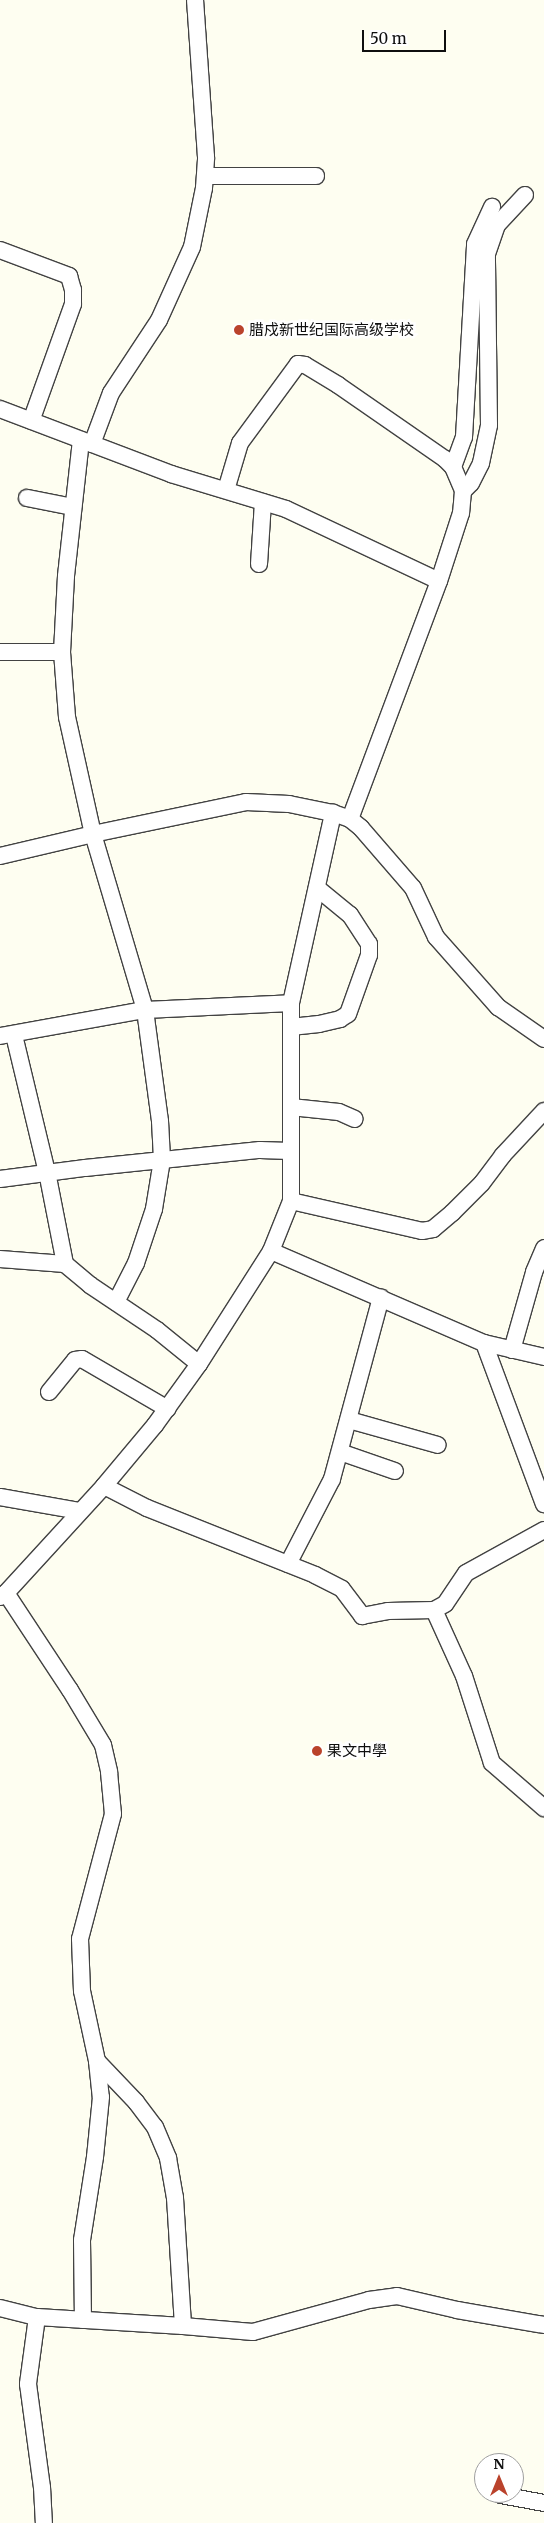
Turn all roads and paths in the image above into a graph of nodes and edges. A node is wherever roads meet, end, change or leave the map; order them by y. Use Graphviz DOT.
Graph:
graph roads {
  1 [pos="195,0"];
  2 [pos="205,176"];
  3 [pos="316,176"];
  4 [pos="525,195"];
  5 [pos="492,207"];
  6 [pos="0,250"];
  7 [pos="0,409"];
  8 [pos="31,421"];
  9 [pos="86,442"];
  10 [pos="453,467"];
  11 [pos="226,490"];
  12 [pos="463,490"];
  13 [pos="27,498"];
  14 [pos="263,502"];
  15 [pos="74,507"];
  16 [pos="259,564"];
  17 [pos="440,581"];
  18 [pos="0,652"];
  19 [pos="62,652"];
  20 [pos="333,812"];
  21 [pos="350,819"];
  22 [pos="92,834"];
  23 [pos="0,856"];
  24 [pos="317,888"];
  25 [pos="292,1003"];
  26 [pos="145,1010"];
  27 [pos="291,1027"];
  28 [pos="7,1036"];
  29 [pos="544,1039"];
  30 [pos="291,1107"];
  31 [pos="544,1111"];
  32 [pos="355,1119"];
  33 [pos="290,1151"];
  34 [pos="162,1160"];
  35 [pos="47,1172"];
  36 [pos="0,1179"];
  37 [pos="291,1201"];
  38 [pos="544,1248"];
  39 [pos="271,1251"];
  40 [pos="0,1259"];
  41 [pos="65,1264"];
  42 [pos="539,1273"];
  43 [pos="381,1298"];
  44 [pos="116,1302"];
  45 [pos="484,1343"];
  46 [pos="512,1350"];
  47 [pos="544,1357"];
  48 [pos="199,1364"];
  49 [pos="49,1392"];
  50 [pos="168,1409"];
  51 [pos="350,1420"];
  52 [pos="438,1445"];
  53 [pos="340,1452"];
  54 [pos="395,1471"];
  55 [pos="104,1486"];
  56 [pos="0,1497"];
  57 [pos="544,1504"];
  58 [pos="79,1511"];
  59 [pos="544,1530"];
  60 [pos="288,1564"];
  61 [pos="3,1595"];
  62 [pos="434,1610"];
  63 [pos="544,1808"];
  64 [pos="97,2061"];
  65 [pos="0,2308"];
  66 [pos="37,2317"];
  67 [pos="83,2320"];
  68 [pos="544,2325"];
  69 [pos="183,2326"];
  70 [pos="524,2499"];
  71 [pos="544,2503"];
  72 [pos="44,2523"];
  1 -- 2 [label="street"];
  2 -- 3 [label="street"];
  2 -- 9 [label="street"];
  4 -- 12 [label="street"];
  5 -- 10 [label="street"];
  6 -- 8 [label="street"];
  7 -- 8 [label="street"];
  8 -- 9 [label="street"];
  9 -- 11 [label="street"];
  9 -- 15 [label="street"];
  10 -- 11 [label="street"];
  10 -- 12 [label="street"];
  11 -- 14 [label="street"];
  12 -- 17 [label="street"];
  13 -- 15 [label="street"];
  14 -- 16 [label="street"];
  14 -- 17 [label="street"];
  15 -- 19 [label="street"];
  17 -- 21 [label="street"];
  18 -- 19 [label="street"];
  19 -- 22 [label="street"];
  20 -- 21 [label="street"];
  20 -- 22 [label="street"];
  20 -- 24 [label="street"];
  21 -- 29 [label="street"];
  22 -- 23 [label="street"];
  22 -- 26 [label="street"];
  24 -- 25 [label="street"];
  24 -- 27 [label="street"];
  25 -- 26 [label="street"];
  25 -- 27 [label="street"];
  26 -- 28 [label="street"];
  26 -- 34 [label="street"];
  27 -- 30 [label="street"];
  28 -- 35 [label="street"];
  30 -- 32 [label="street"];
  30 -- 33 [label="street"];
  31 -- 37 [label="street"];
  33 -- 34 [label="street"];
  33 -- 37 [label="street"];
  34 -- 35 [label="street"];
  34 -- 44 [label="street"];
  35 -- 36 [label="street"];
  35 -- 41 [label="street"];
  37 -- 39 [label="street"];
  38 -- 42 [label="street"];
  39 -- 43 [label="street"];
  39 -- 48 [label="street"];
  40 -- 41 [label="street"];
  41 -- 44 [label="street"];
  42 -- 46 [label="street"];
  43 -- 45 [label="street"];
  43 -- 51 [label="street"];
  44 -- 48 [label="street"];
  45 -- 46 [label="street"];
  45 -- 57 [label="street"];
  46 -- 47 [label="street"];
  48 -- 50 [label="street"];
  49 -- 50 [label="street"];
  50 -- 55 [label="street"];
  51 -- 52 [label="street"];
  51 -- 53 [label="street"];
  53 -- 54 [label="street"];
  53 -- 60 [label="street"];
  55 -- 58 [label="street"];
  55 -- 60 [label="street"];
  56 -- 58 [label="street"];
  58 -- 61 [label="street"];
  59 -- 62 [label="street"];
  60 -- 62 [label="street"];
  61 -- 64 [label="street"];
  62 -- 63 [label="street"];
  64 -- 67 [label="street"];
  64 -- 69 [label="street"];
  65 -- 66 [label="street"];
  66 -- 67 [label="street"];
  66 -- 72 [label="street"];
  67 -- 69 [label="street"];
  68 -- 69 [label="street"];
  70 -- 71 [label="street"];
}
